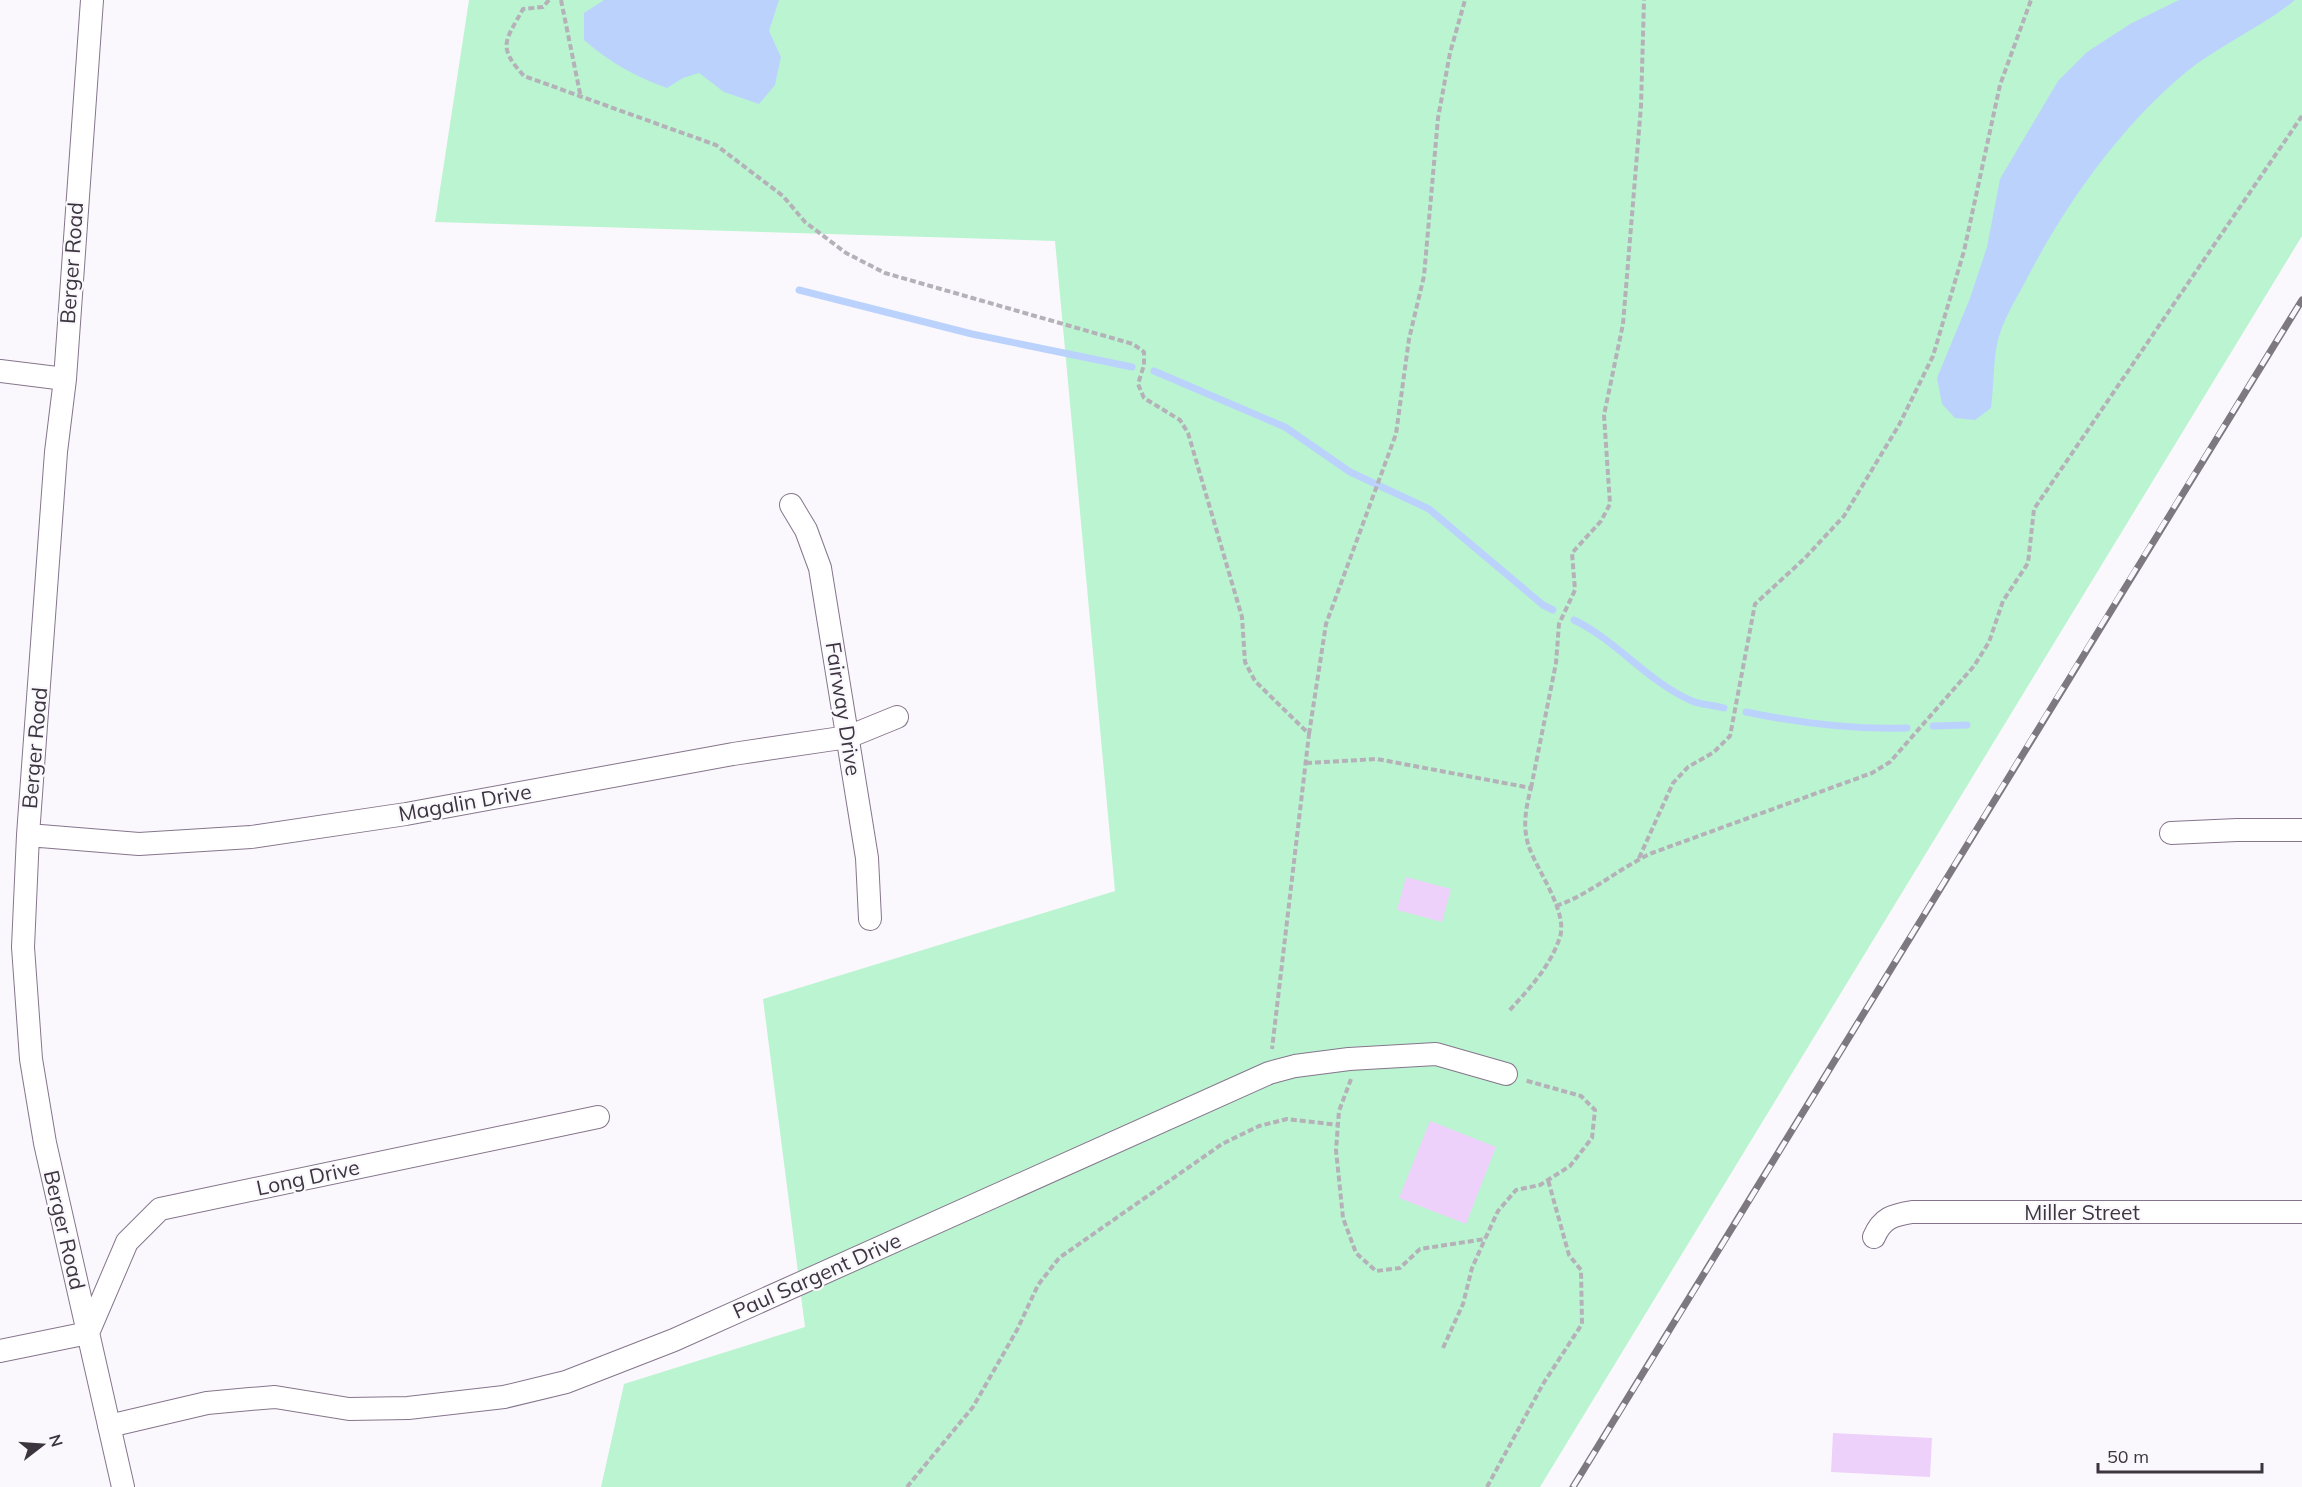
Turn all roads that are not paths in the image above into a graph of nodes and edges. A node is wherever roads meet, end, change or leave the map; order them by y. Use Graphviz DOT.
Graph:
graph roads {
  1 [pos="92,0"];
  2 [pos="0,371"];
  3 [pos="65,379"];
  4 [pos="791,505"];
  5 [pos="897,717"];
  6 [pos="848,737"];
  7 [pos="2302,830"];
  8 [pos="2171,833"];
  9 [pos="27,835"];
  10 [pos="870,919"];
  11 [pos="1506,1074"];
  12 [pos="598,1117"];
  13 [pos="2302,1212"];
  14 [pos="1874,1238"];
  15 [pos="88,1332"];
  16 [pos="0,1352"];
  17 [pos="109,1426"];
  18 [pos="123,1487"];
  1 -- 3 [label="street, Berger Road"];
  2 -- 3 [label="street"];
  3 -- 9 [label="street, Berger Road"];
  4 -- 6 [label="street, Fairway Drive"];
  5 -- 6 [label="street, Magalin Drive"];
  6 -- 9 [label="street, Magalin Drive"];
  6 -- 10 [label="street, Fairway Drive"];
  7 -- 8 [label="street"];
  9 -- 15 [label="street, Berger Road"];
  11 -- 17 [label="street, Paul Sargent Drive"];
  12 -- 15 [label="street, Long Drive"];
  13 -- 14 [label="street, Miller Street"];
  15 -- 16 [label="street"];
  15 -- 17 [label="street, Berger Road"];
  17 -- 18 [label="street, Berger Road"];
}
